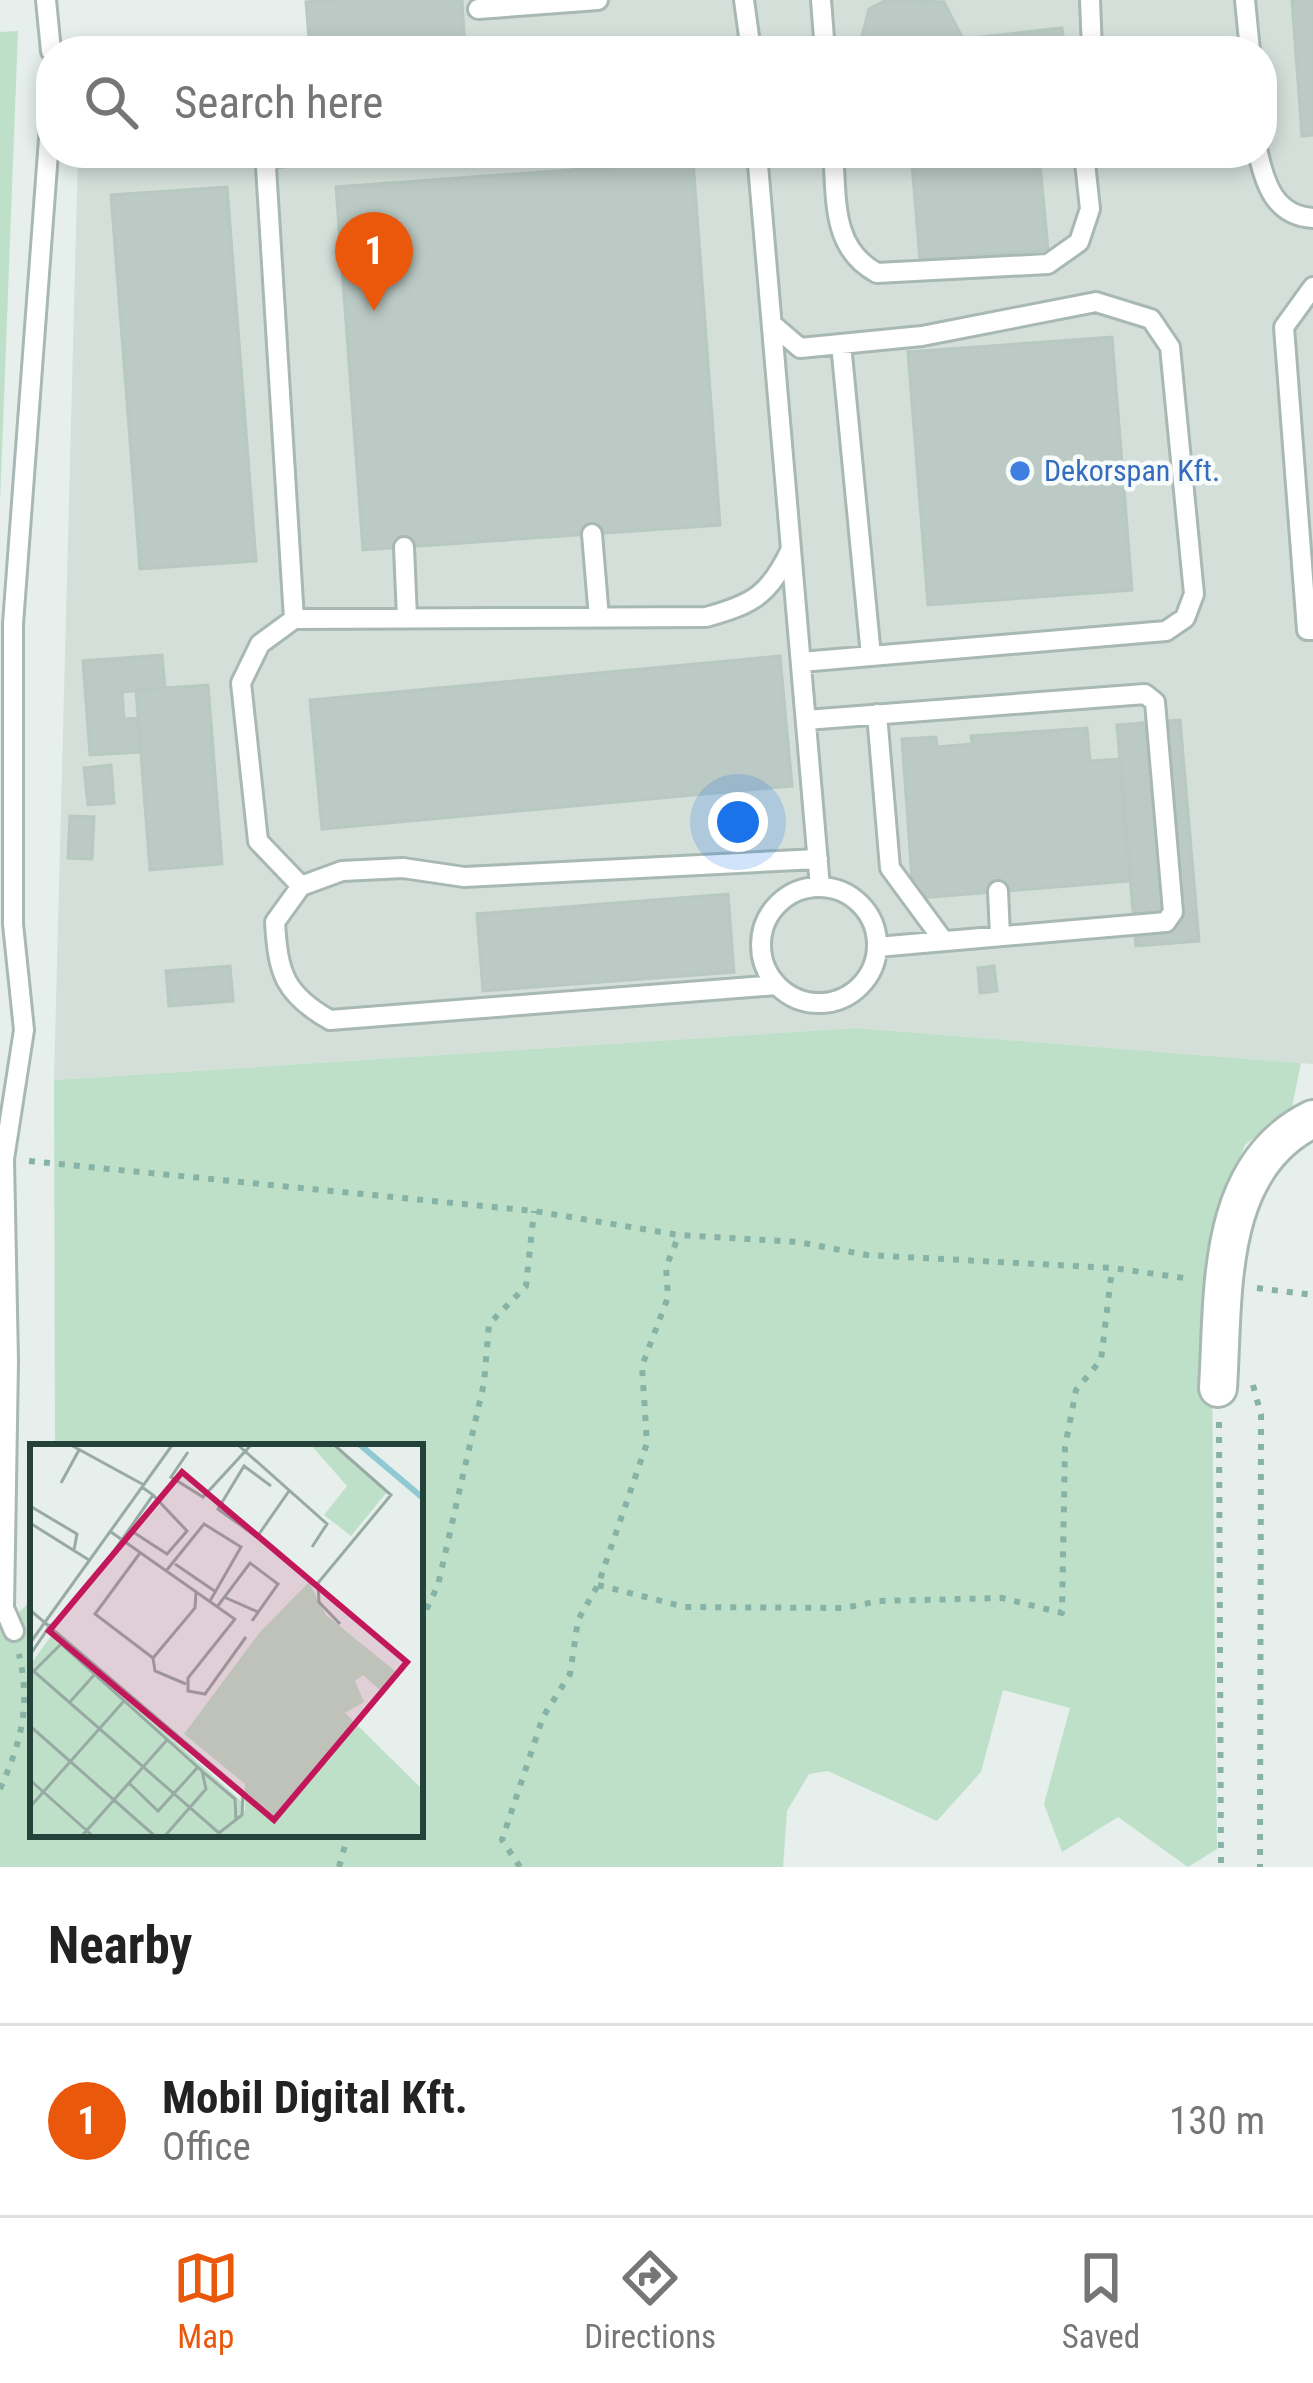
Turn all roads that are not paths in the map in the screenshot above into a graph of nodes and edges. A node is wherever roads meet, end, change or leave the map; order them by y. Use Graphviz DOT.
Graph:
graph roads {
  1 [pos="46,0"];
  2 [pos="598,0"];
  3 [pos="744,0"];
  4 [pos="821,0"];
  5 [pos="1090,0"];
  6 [pos="1245,0"];
  7 [pos="478,9"];
  8 [pos="50,36"];
  9 [pos="749,36"];
  10 [pos="824,36"];
  11 [pos="1091,36"];
  12 [pos="1249,36"];
  13 [pos="47,168"];
  14 [pos="266,168"];
  15 [pos="758,168"];
  16 [pos="834,168"];
  17 [pos="1086,168"];
  18 [pos="1261,168"];
  19 [pos="1313,218"];
  20 [pos="1313,287"];
  21 [pos="772,324"];
  22 [pos="841,344"];
  23 [pos="592,534"];
  24 [pos="404,547"];
  25 [pos="791,549"];
  26 [pos="598,617"];
  27 [pos="406,618"];
  28 [pos="294,619"];
  29 [pos="1313,630"];
  30 [pos="871,656"];
  31 [pos="801,662"];
  32 [pos="877,714"];
  33 [pos="806,720"];
  34 [pos="818,859"];
  35 [pos="301,886"];
  36 [pos="820,887"];
  37 [pos="998,891"];
  38 [pos="1000,936"];
  39 [pos="943,940"];
  40 [pos="877,947"];
  41 [pos="776,985"];
  42 [pos="1313,1119"];
  43 [pos="1234,1380"];
  44 [pos="2,1610"];
  45 [pos="14,1631"];
  1 -- 8 [label="lane"];
  2 -- 7 [label="lane"];
  3 -- 9 [label="lane"];
  4 -- 10 [label="lane"];
  5 -- 11 [label="lane"];
  6 -- 12 [label="lane"];
  13 -- 44 [label="lane"];
  14 -- 28 [label="lane"];
  15 -- 21 [label="lane"];
  16 -- 17 [label="lane"];
  18 -- 19 [label="lane"];
  20 -- 29 [label="lane"];
  21 -- 22 [label="lane"];
  21 -- 25 [label="lane"];
  22 -- 30 [label="lane"];
  22 -- 30 [label="lane"];
  23 -- 26 [label="lane"];
  24 -- 27 [label="lane"];
  25 -- 26 [label="lane"];
  25 -- 31 [label="lane"];
  26 -- 27 [label="lane"];
  27 -- 28 [label="lane"];
  28 -- 35 [label="lane"];
  30 -- 31 [label="lane"];
  31 -- 33 [label="lane"];
  32 -- 33 [label="lane"];
  32 -- 38 [label="lane"];
  32 -- 39 [label="lane"];
  33 -- 34 [label="lane"];
  34 -- 35 [label="lane"];
  34 -- 36 [label="lane"];
  35 -- 41 [label="lane"];
  36 -- 40 [label="lane"];
  36 -- 41 [label="lane"];
  37 -- 38 [label="lane"];
  38 -- 39 [label="lane"];
  39 -- 40 [label="lane"];
  40 -- 41 [label="lane"];
  42 -- 43 [label="street"];
  44 -- 45 [label="lane"];
}
